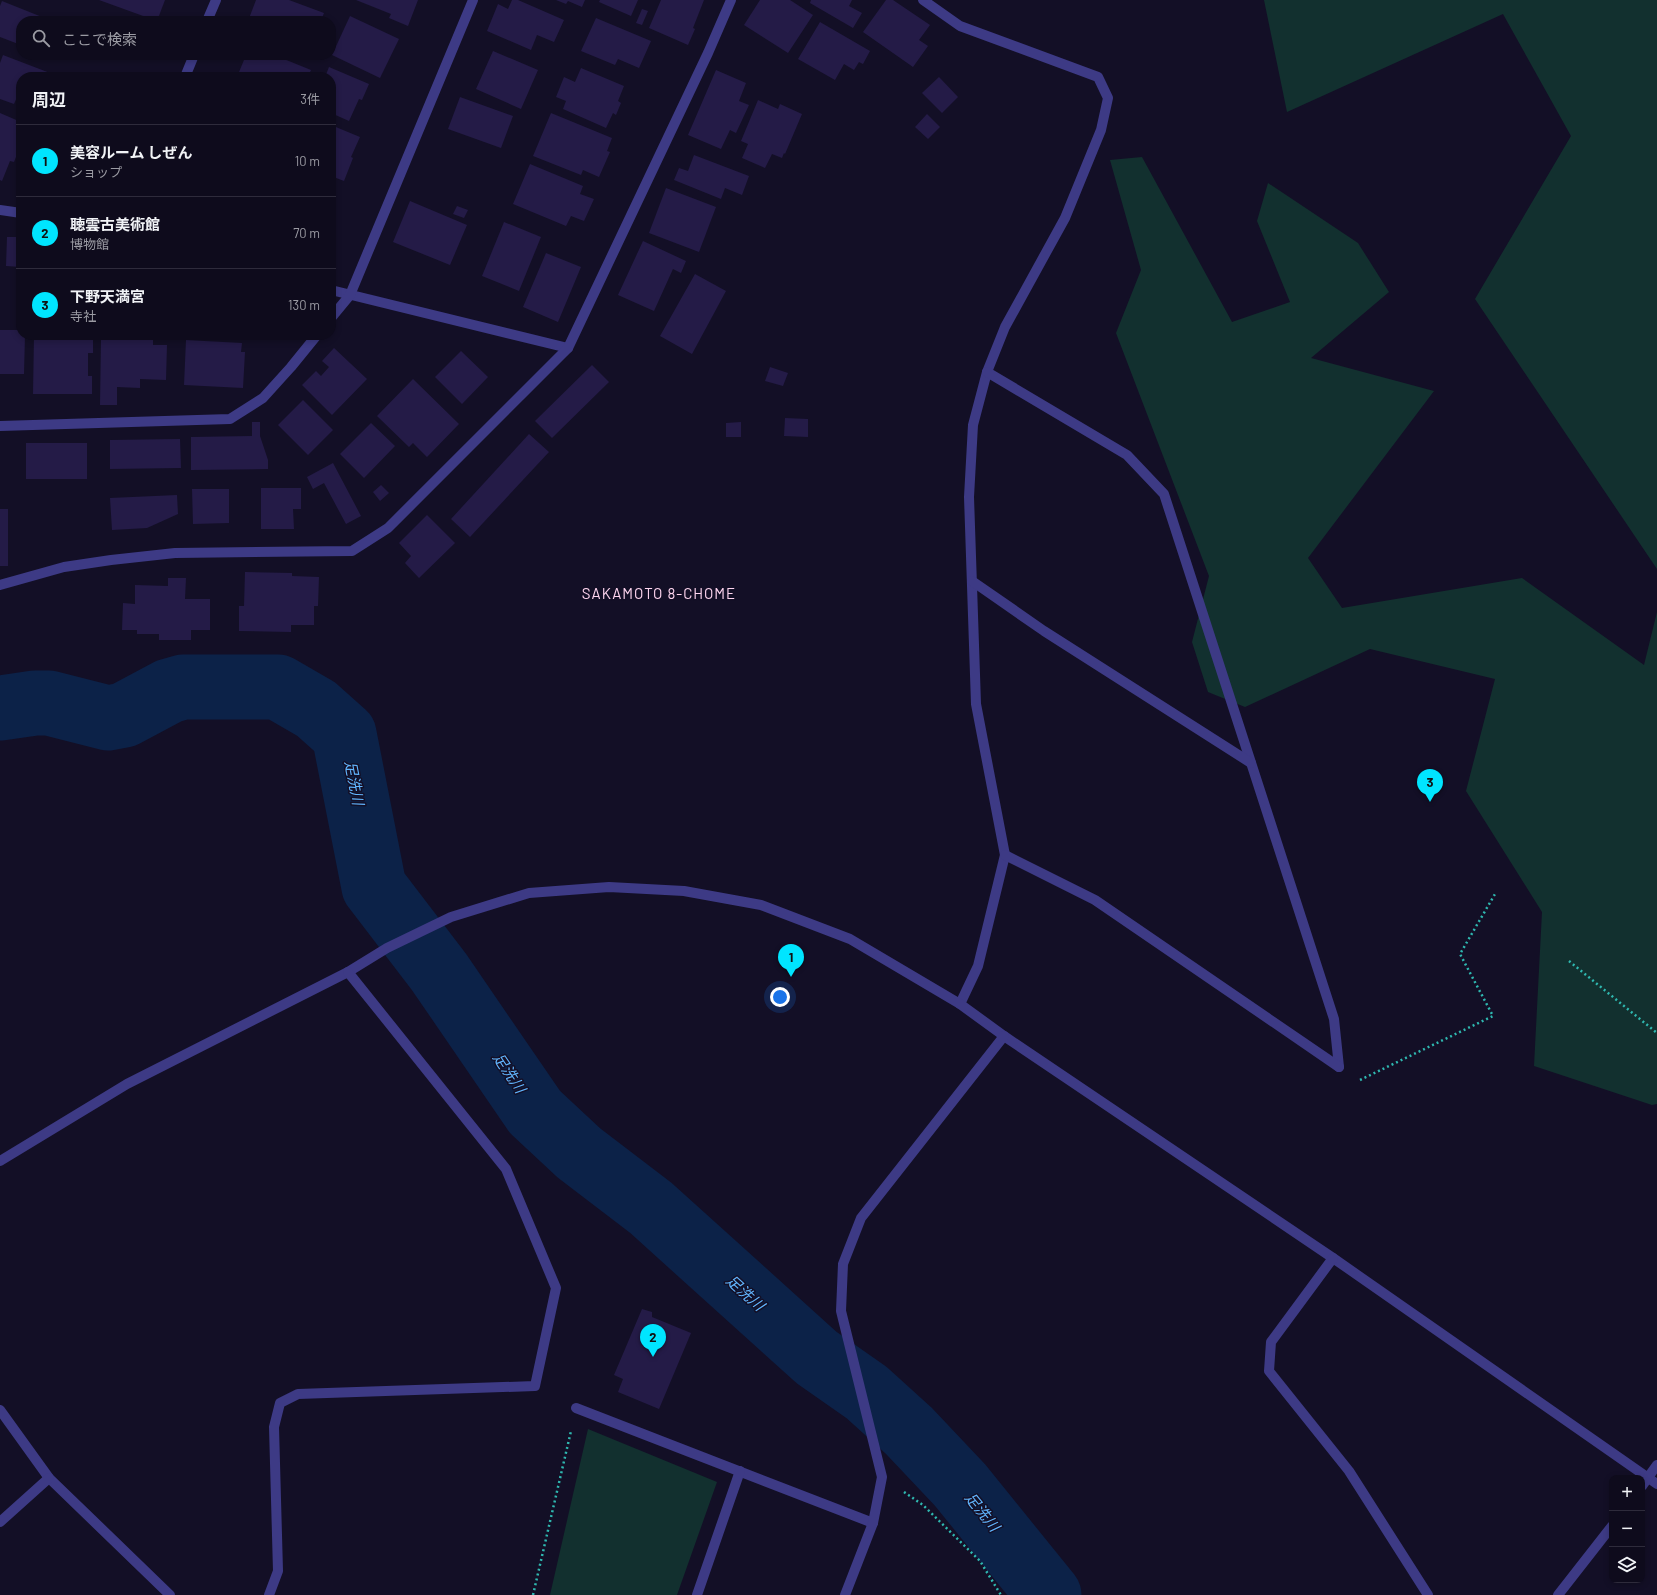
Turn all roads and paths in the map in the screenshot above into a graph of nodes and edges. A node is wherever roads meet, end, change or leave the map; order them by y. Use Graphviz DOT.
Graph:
graph roads {
  1 [pos="216,0"];
  2 [pos="473,0"];
  3 [pos="731,0"];
  4 [pos="923,0"];
  5 [pos="209,16"];
  6 [pos="192,60"];
  7 [pos="187,72"];
  8 [pos="0,210"];
  9 [pos="16,212"];
  10 [pos="336,291"];
  11 [pos="350,295"];
  12 [pos="336,312"];
  13 [pos="313,340"];
  14 [pos="568,348"];
  15 [pos="987,372"];
  16 [pos="0,426"];
  17 [pos="972,580"];
  18 [pos="0,585"];
  19 [pos="1251,763"];
  20 [pos="1005,855"];
  21 [pos="1495,894"];
  22 [pos="1569,961"];
  23 [pos="348,972"];
  24 [pos="960,1004"];
  25 [pos="1657,1032"];
  26 [pos="1004,1036"];
  27 [pos="1339,1067"];
  28 [pos="0,1161"];
  29 [pos="1334,1258"];
  30 [pos="576,1408"];
  31 [pos="0,1410"];
  32 [pos="1657,1465"];
  33 [pos="740,1471"];
  34 [pos="1635,1475"];
  35 [pos="882,1477"];
  36 [pos="49,1478"];
  37 [pos="1645,1482"];
  38 [pos="1657,1484"];
  39 [pos="0,1522"];
  40 [pos="873,1522"];
  41 [pos="1609,1530"];
  42 [pos="170,1595"];
  43 [pos="269,1595"];
  44 [pos="533,1595"];
  45 [pos="697,1595"];
  46 [pos="845,1595"];
  47 [pos="1001,1595"];
  48 [pos="1428,1595"];
  49 [pos="1558,1595"];
  1 -- 5 [label="street"];
  2 -- 11 [label="street"];
  3 -- 14 [label="street"];
  4 -- 15 [label="street"];
  6 -- 7 [label="street"];
  8 -- 9 [label="street"];
  10 -- 11 [label="street"];
  11 -- 12 [label="street"];
  11 -- 14 [label="street"];
  13 -- 16 [label="street"];
  14 -- 18 [label="street"];
  15 -- 17 [label="street"];
  15 -- 19 [label="street"];
  17 -- 19 [label="street"];
  17 -- 20 [label="street"];
  19 -- 27 [label="street"];
  20 -- 24 [label="street"];
  20 -- 27 [label="street"];
  21 -- 27 [label="path"];
  22 -- 25 [label="path"];
  23 -- 24 [label="street"];
  23 -- 28 [label="street"];
  23 -- 43 [label="street"];
  24 -- 26 [label="street"];
  26 -- 29 [label="street"];
  26 -- 35 [label="street"];
  29 -- 34 [label="street"];
  29 -- 48 [label="street"];
  30 -- 33 [label="street"];
  30 -- 44 [label="path"];
  31 -- 36 [label="street"];
  32 -- 37 [label="street"];
  33 -- 40 [label="street"];
  33 -- 45 [label="street"];
  35 -- 40 [label="street"];
  35 -- 47 [label="path"];
  36 -- 39 [label="street"];
  36 -- 42 [label="street"];
  37 -- 38 [label="street"];
  40 -- 46 [label="street"];
  41 -- 49 [label="street"];
}
